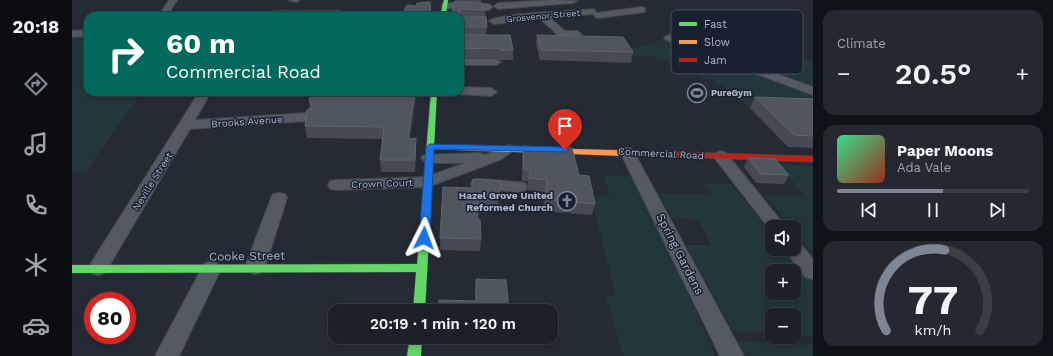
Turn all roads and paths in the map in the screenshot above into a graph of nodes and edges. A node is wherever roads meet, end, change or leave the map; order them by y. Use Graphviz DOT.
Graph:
graph roads {
  1 [pos="173,0"];
  2 [pos="292,0"];
  3 [pos="296,0"];
  4 [pos="572,0"];
  5 [pos="446,3"];
  6 [pos="498,6"];
  7 [pos="489,7"];
  8 [pos="642,10"];
  9 [pos="166,12"];
  10 [pos="597,15"];
  11 [pos="542,16"];
  12 [pos="494,21"];
  13 [pos="84,33"];
  14 [pos="72,34"];
  15 [pos="577,34"];
  16 [pos="668,38"];
  17 [pos="671,39"];
  18 [pos="464,62"];
  19 [pos="496,62"];
  20 [pos="768,74"];
  21 [pos="813,90"];
  22 [pos="464,91"];
  23 [pos="491,92"];
  24 [pos="203,96"];
  25 [pos="434,96"];
  26 [pos="307,116"];
  27 [pos="186,125"];
  28 [pos="508,149"];
  29 [pos="430,152"];
  30 [pos="628,152"];
  31 [pos="721,156"];
  32 [pos="490,158"];
  33 [pos="813,159"];
  34 [pos="428,182"];
  35 [pos="474,184"];
  36 [pos="336,185"];
  37 [pos="519,187"];
  38 [pos="279,198"];
  39 [pos="771,220"];
  40 [pos="799,256"];
  41 [pos="255,267"];
  42 [pos="98,268"];
  43 [pos="423,268"];
  44 [pos="72,269"];
  45 [pos="210,269"];
  46 [pos="812,272"];
  47 [pos="420,304"];
  48 [pos="415,344"];
  49 [pos="167,356"];
  50 [pos="414,356"];
  51 [pos="732,356"];
  1 -- 9 [label="street"];
  2 -- 3 [label="street"];
  4 -- 6 [label="street"];
  4 -- 10 [label="street"];
  5 -- 7 [label="street"];
  8 -- 10 [label="street, Grosvenor Street"];
  10 -- 11 [label="street, Grosvenor Street"];
  11 -- 12 [label="street, Grosvenor Street"];
  11 -- 15 [label="street"];
  13 -- 14 [label="street"];
  16 -- 17 [label="street"];
  18 -- 19 [label="street"];
  20 -- 21 [label="street"];
  22 -- 23 [label="street"];
  24 -- 27 [label="street, Neville Street"];
  25 -- 29 [label="main road"];
  26 -- 27 [label="street, Brooks Avenue"];
  27 -- 42 [label="street, Neville Street"];
  28 -- 29 [label="main road, Commercial Road"];
  28 -- 30 [label="main road, Commercial Road"];
  28 -- 32 [label="street, Commercial Road"];
  29 -- 32 [label="street, Commercial Road"];
  29 -- 34 [label="main road"];
  30 -- 31 [label="main road, Commercial Road"];
  30 -- 51 [label="street, Spring Gardens"];
  31 -- 33 [label="main road, Commercial Road"];
  31 -- 39 [label="street"];
  32 -- 34 [label="street, Commercial Road"];
  34 -- 36 [label="street, Crown Court"];
  34 -- 43 [label="main road"];
  35 -- 37 [label="street"];
  38 -- 41 [label="street"];
  40 -- 46 [label="street"];
  41 -- 43 [label="main road, Cooke Street"];
  41 -- 45 [label="main road, Cooke Street"];
  42 -- 44 [label="main road, Cooke Street"];
  42 -- 45 [label="main road, Cooke Street"];
  43 -- 47 [label="main road"];
  45 -- 49 [label="street"];
  48 -- 50 [label="main road"];
}
